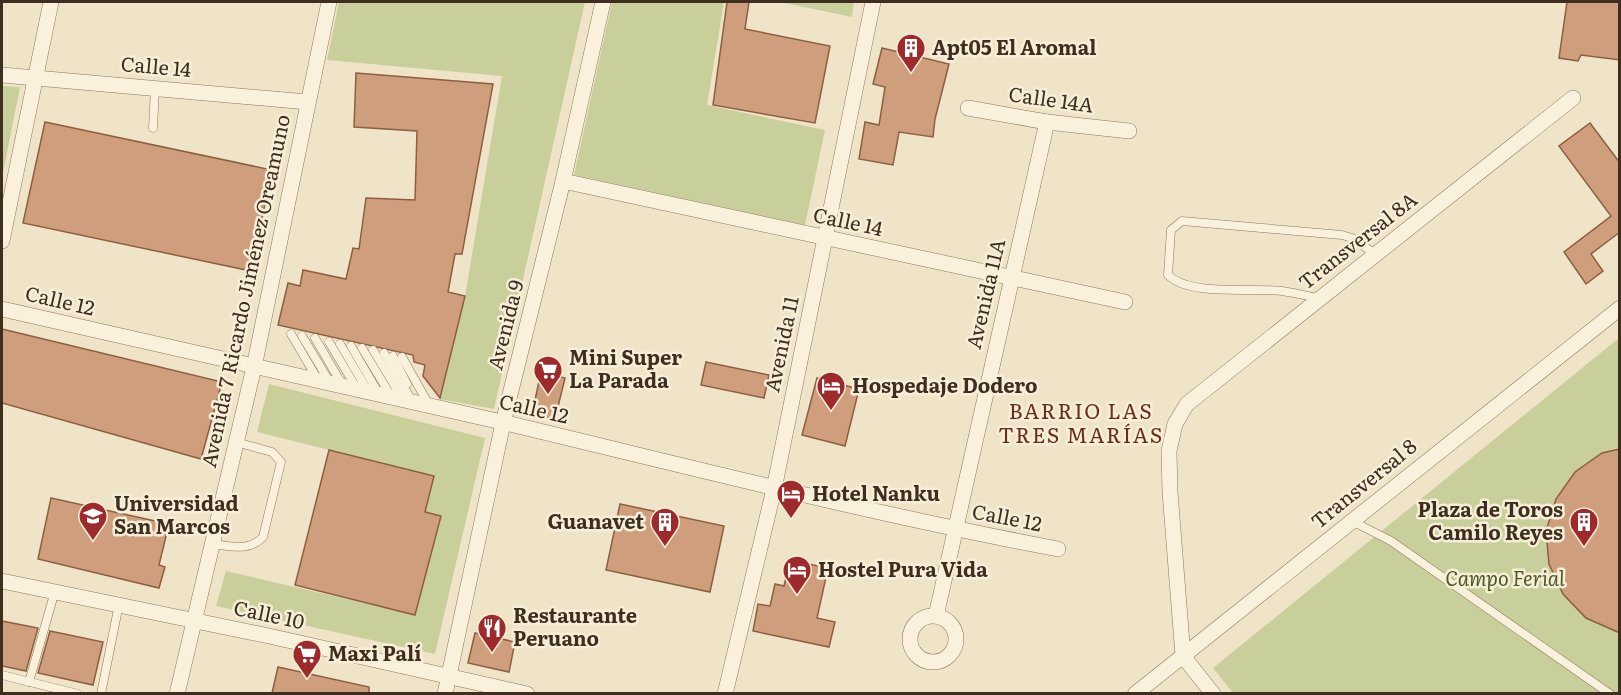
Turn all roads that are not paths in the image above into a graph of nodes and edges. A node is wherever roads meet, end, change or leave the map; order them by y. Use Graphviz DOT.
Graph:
graph roads {
  1 [pos="51,2"];
  2 [pos="329,2"];
  3 [pos="603,2"];
  4 [pos="873,2"];
  5 [pos="2,75"];
  6 [pos="35,78"];
  7 [pos="155,88"];
  8 [pos="1573,98"];
  9 [pos="308,102"];
  10 [pos="968,108"];
  11 [pos="1047,122"];
  12 [pos="153,128"];
  13 [pos="1129,131"];
  14 [pos="563,180"];
  15 [pos="825,239"];
  16 [pos="2,241"];
  17 [pos="1376,254"];
  18 [pos="1011,277"];
  19 [pos="1319,298"];
  20 [pos="1125,302"];
  21 [pos="1620,308"];
  22 [pos="2,309"];
  23 [pos="291,334"];
  24 [pos="302,336"];
  25 [pos="315,338"];
  26 [pos="329,342"];
  27 [pos="340,344"];
  28 [pos="351,346"];
  29 [pos="362,348"];
  30 [pos="373,350"];
  31 [pos="384,353"];
  32 [pos="254,367"];
  33 [pos="378,395"];
  34 [pos="503,423"];
  35 [pos="236,442"];
  36 [pos="774,489"];
  37 [pos="1352,521"];
  38 [pos="954,530"];
  39 [pos="213,544"];
  40 [pos="1058,549"];
  41 [pos="2,580"];
  42 [pos="55,591"];
  43 [pos="119,604"];
  44 [pos="936,616"];
  45 [pos="195,620"];
  46 [pos="1183,656"];
  47 [pos="2,675"];
  48 [pos="448,677"];
  49 [pos="30,682"];
  50 [pos="78,693"];
  51 [pos="101,693"];
  52 [pos="177,693"];
  53 [pos="445,693"];
  54 [pos="527,693"];
  55 [pos="725,693"];
  56 [pos="1135,693"];
  57 [pos="1213,693"];
  58 [pos="1610,693"];
  1 -- 6 [label="street"];
  2 -- 9 [label="street, Avenida 7 Ricardo Jiménez Oreamuno"];
  3 -- 14 [label="street, Avenida 9"];
  4 -- 15 [label="street, Avenida 11"];
  5 -- 6 [label="street, Calle 14"];
  6 -- 7 [label="street, Calle 14"];
  6 -- 16 [label="street"];
  7 -- 9 [label="street, Calle 14"];
  7 -- 12 [label="lane"];
  8 -- 17 [label="street, Transversal 8A"];
  9 -- 32 [label="street, Avenida 7 Ricardo Jiménez Oreamuno"];
  10 -- 11 [label="street, Calle 14A"];
  11 -- 13 [label="street, Calle 14A"];
  11 -- 18 [label="street, Avenida 11A"];
  14 -- 15 [label="street, Calle 14"];
  14 -- 34 [label="street, Avenida 9"];
  15 -- 18 [label="street, Calle 14"];
  15 -- 36 [label="street, Avenida 11"];
  17 -- 19 [label="street, Transversal 8A"];
  17 -- 19 [label="lane"];
  18 -- 20 [label="street, Calle 14"];
  18 -- 38 [label="street, Avenida 11A"];
  19 -- 46 [label="street, Transversal 8A"];
  21 -- 37 [label="street, Transversal 8"];
  22 -- 32 [label="street, Calle 12"];
  23 -- 33 [label="lane"];
  24 -- 33 [label="lane"];
  25 -- 33 [label="lane"];
  26 -- 33 [label="lane"];
  27 -- 33 [label="lane"];
  28 -- 33 [label="lane"];
  29 -- 33 [label="lane"];
  30 -- 33 [label="lane"];
  31 -- 33 [label="lane"];
  32 -- 33 [label="street, Calle 12"];
  32 -- 35 [label="street, Avenida 7 Ricardo Jiménez Oreamuno"];
  33 -- 33 [label="lane"];
  33 -- 34 [label="street, Calle 12"];
  34 -- 36 [label="street, Calle 12"];
  34 -- 48 [label="street, Avenida 9"];
  35 -- 39 [label="street, Avenida 7 Ricardo Jiménez Oreamuno"];
  35 -- 39 [label="lane"];
  36 -- 38 [label="street, Calle 12"];
  36 -- 55 [label="street, Avenida 11"];
  37 -- 46 [label="street, Transversal 8"];
  37 -- 58 [label="lane"];
  38 -- 40 [label="street, Calle 12"];
  38 -- 44 [label="street, Avenida 11A"];
  39 -- 45 [label="street, Avenida 7 Ricardo Jiménez Oreamuno"];
  41 -- 42 [label="street, Calle 10"];
  42 -- 43 [label="street, Calle 10"];
  42 -- 49 [label="lane"];
  43 -- 45 [label="street, Calle 10"];
  43 -- 51 [label="lane"];
  45 -- 48 [label="street, Calle 10"];
  45 -- 52 [label="street, Avenida 7 Ricardo Jiménez Oreamuno"];
  46 -- 56 [label="street, Transversal 8"];
  46 -- 57 [label="street"];
  47 -- 49 [label="lane"];
  48 -- 53 [label="street, Avenida 9"];
  48 -- 54 [label="street, Calle 10"];
  49 -- 50 [label="lane"];
}
